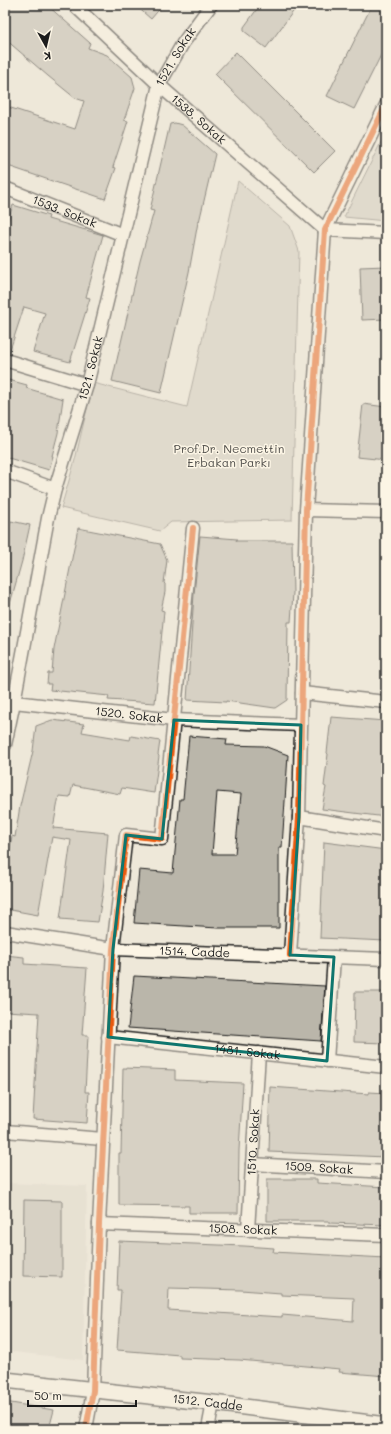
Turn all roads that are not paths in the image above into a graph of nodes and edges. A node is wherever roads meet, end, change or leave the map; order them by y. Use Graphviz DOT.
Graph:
graph roads {
  1 [pos="74,5"];
  2 [pos="211,5"];
  3 [pos="159,85"];
  4 [pos="386,105"];
  5 [pos="5,188"];
  6 [pos="325,230"];
  7 [pos="386,233"];
  8 [pos="123,235"];
  9 [pos="5,360"];
  10 [pos="87,385"];
  11 [pos="5,471"];
  12 [pos="55,489"];
  13 [pos="306,510"];
  14 [pos="386,512"];
  15 [pos="193,528"];
  16 [pos="302,694"];
  17 [pos="10,701"];
  18 [pos="386,702"];
  19 [pos="174,720"];
  20 [pos="301,725"];
  21 [pos="5,745"];
  22 [pos="300,817"];
  23 [pos="386,831"];
  24 [pos="5,932"];
  25 [pos="113,949"];
  26 [pos="290,955"];
  27 [pos="334,957"];
  28 [pos="386,959"];
  29 [pos="108,1037"];
  30 [pos="259,1054"];
  31 [pos="327,1061"];
  32 [pos="386,1067"];
  33 [pos="5,1131"];
  34 [pos="103,1139"];
  35 [pos="252,1164"];
  36 [pos="386,1172"];
  37 [pos="99,1224"];
  38 [pos="248,1230"];
  39 [pos="386,1235"];
  40 [pos="5,1380"];
  41 [pos="93,1390"];
  42 [pos="213,1403"];
  43 [pos="386,1425"];
  44 [pos="86,1429"];
  45 [pos="208,1429"];
  1 -- 3 [label="street, 1538. Sokak"];
  2 -- 3 [label="street, 1521. Sokak"];
  3 -- 6 [label="street, 1538. Sokak"];
  3 -- 8 [label="street, 1521. Sokak"];
  4 -- 6 [label="street"];
  5 -- 8 [label="street, 1533. Sokak"];
  6 -- 7 [label="street"];
  6 -- 13 [label="street"];
  8 -- 10 [label="street, 1521. Sokak"];
  9 -- 10 [label="street"];
  10 -- 12 [label="street, 1521. Sokak"];
  11 -- 12 [label="street"];
  12 -- 17 [label="street, 1521. Sokak"];
  13 -- 14 [label="street"];
  13 -- 16 [label="street"];
  15 -- 19 [label="street"];
  16 -- 18 [label="street"];
  16 -- 20 [label="street"];
  17 -- 19 [label="street, 1520. Sokak"];
  17 -- 21 [label="street, 1521. Sokak"];
  19 -- 20 [label="street, 1520. Sokak"];
  19 -- 25 [label="street"];
  20 -- 22 [label="street"];
  22 -- 23 [label="street"];
  22 -- 26 [label="street"];
  24 -- 25 [label="street, 1514. Cadde"];
  25 -- 26 [label="street, 1514. Cadde"];
  25 -- 29 [label="street"];
  26 -- 27 [label="street, 1514. Cadde"];
  27 -- 28 [label="street, 1514. Cadde"];
  27 -- 31 [label="street"];
  29 -- 30 [label="street, 1481. Sokak"];
  29 -- 34 [label="street"];
  30 -- 31 [label="street, 1481. Sokak"];
  30 -- 35 [label="street, 1510. Sokak"];
  31 -- 32 [label="street, 1481. Sokak"];
  33 -- 34 [label="street"];
  34 -- 37 [label="street"];
  35 -- 36 [label="street, 1509. Sokak"];
  35 -- 38 [label="street, 1510. Sokak"];
  37 -- 38 [label="street, 1508. Sokak"];
  37 -- 41 [label="street"];
  38 -- 39 [label="street, 1508. Sokak"];
  40 -- 41 [label="street, 1512. Cadde"];
  41 -- 42 [label="street, 1512. Cadde"];
  41 -- 44 [label="street"];
  42 -- 43 [label="street, 1512. Cadde"];
  42 -- 45 [label="street"];
}
